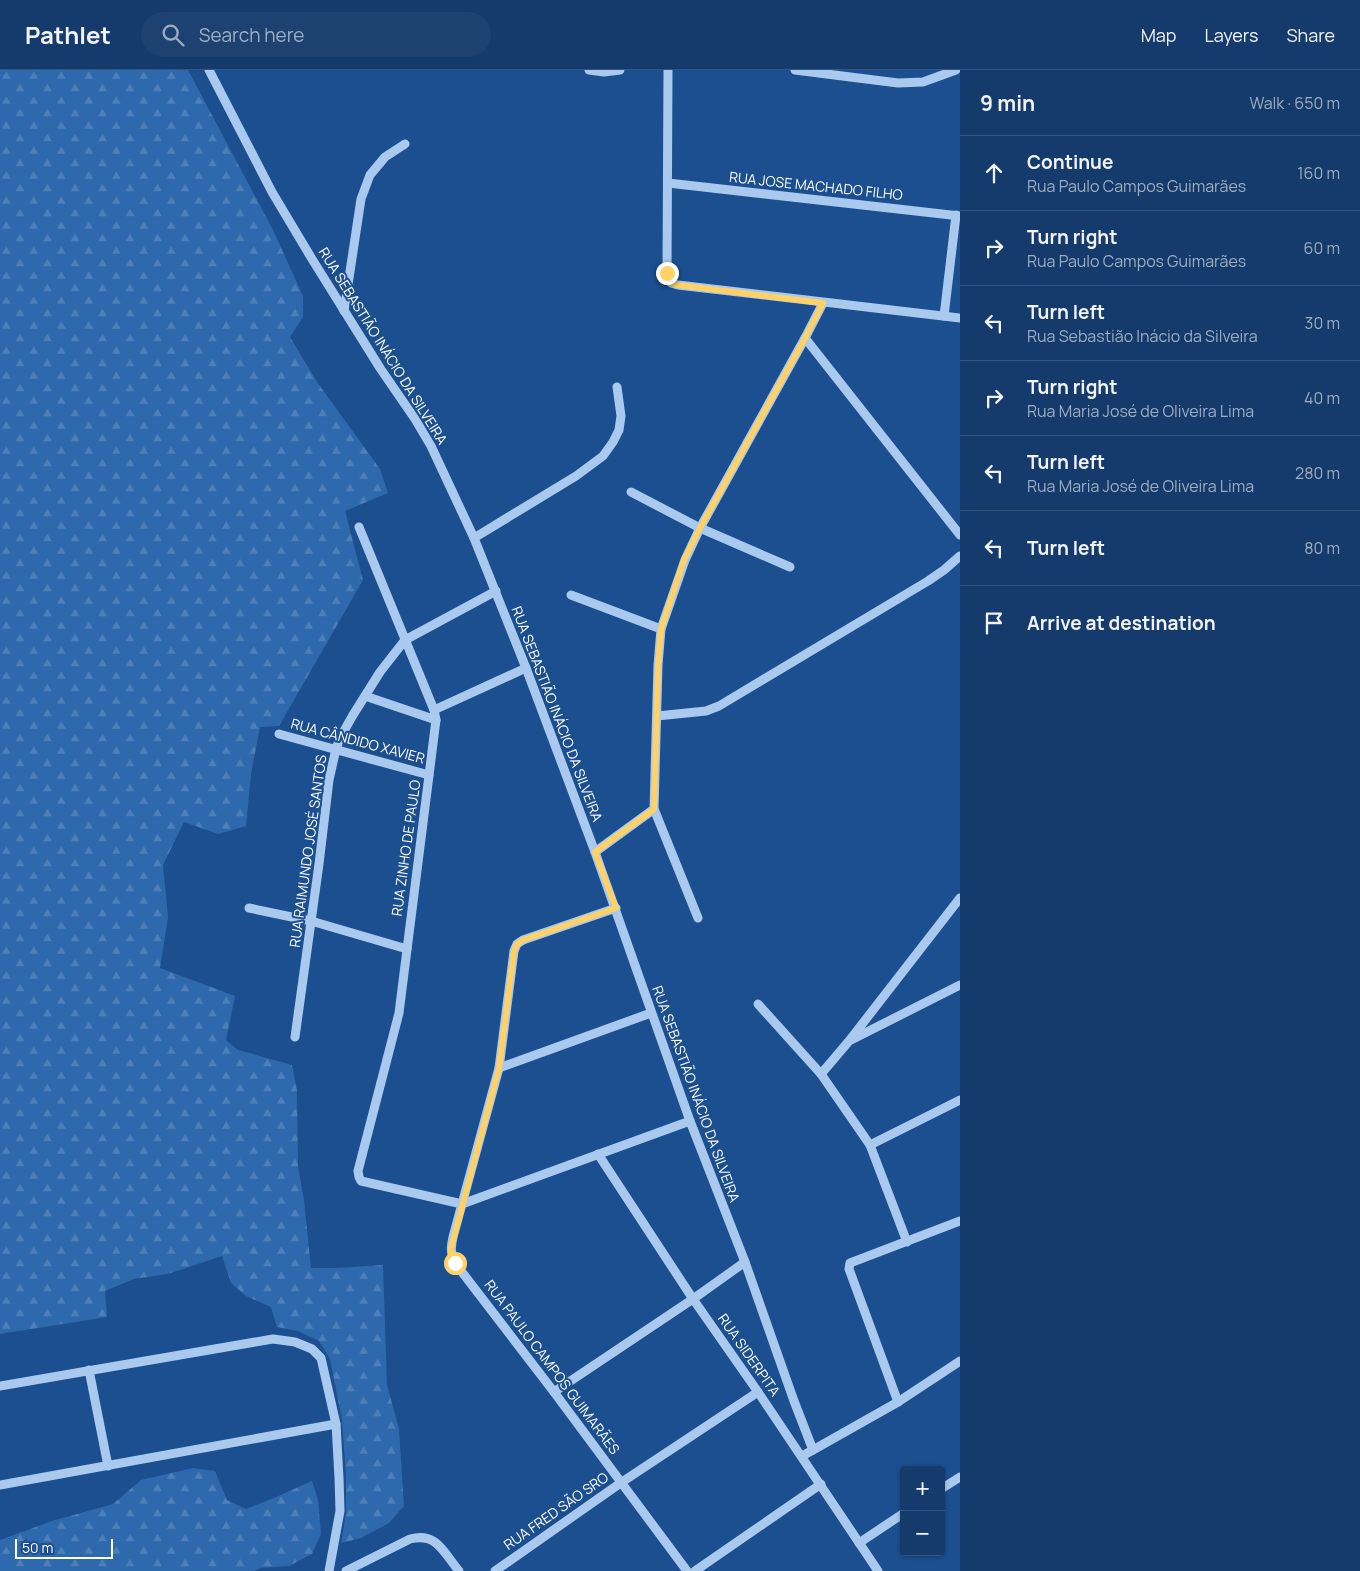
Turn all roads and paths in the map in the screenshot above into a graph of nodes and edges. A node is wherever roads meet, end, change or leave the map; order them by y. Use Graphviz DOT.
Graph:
graph roads {
  1 [pos="209,70"];
  2 [pos="589,70"];
  3 [pos="620,70"];
  4 [pos="668,70"];
  5 [pos="796,70"];
  6 [pos="956,70"];
  7 [pos="405,144"];
  8 [pos="668,183"];
  9 [pos="958,215"];
  10 [pos="823,303"];
  11 [pos="344,311"];
  12 [pos="944,316"];
  13 [pos="960,318"];
  14 [pos="805,338"];
  15 [pos="617,386"];
  16 [pos="631,492"];
  17 [pos="359,527"];
  18 [pos="700,528"];
  19 [pos="960,535"];
  20 [pos="474,538"];
  21 [pos="960,556"];
  22 [pos="790,567"];
  23 [pos="496,591"];
  24 [pos="571,595"];
  25 [pos="661,629"];
  26 [pos="406,640"];
  27 [pos="526,668"];
  28 [pos="366,696"];
  29 [pos="435,715"];
  30 [pos="657,716"];
  31 [pos="279,734"];
  32 [pos="336,749"];
  33 [pos="429,774"];
  34 [pos="654,809"];
  35 [pos="595,852"];
  36 [pos="960,898"];
  37 [pos="249,908"];
  38 [pos="616,908"];
  39 [pos="698,918"];
  40 [pos="310,921"];
  41 [pos="407,949"];
  42 [pos="960,985"];
  43 [pos="758,1004"];
  44 [pos="651,1013"];
  45 [pos="295,1038"];
  46 [pos="849,1041"];
  47 [pos="499,1068"];
  48 [pos="821,1074"];
  49 [pos="960,1100"];
  50 [pos="690,1121"];
  51 [pos="870,1145"];
  52 [pos="598,1154"];
  53 [pos="462,1204"];
  54 [pos="960,1221"];
  55 [pos="907,1242"];
  56 [pos="745,1262"];
  57 [pos="693,1299"];
  58 [pos="960,1361"];
  59 [pos="89,1370"];
  60 [pos="0,1386"];
  61 [pos="554,1392"];
  62 [pos="758,1392"];
  63 [pos="898,1402"];
  64 [pos="336,1424"];
  65 [pos="813,1450"];
  66 [pos="802,1456"];
  67 [pos="108,1466"];
  68 [pos="960,1476"];
  69 [pos="622,1482"];
  70 [pos="821,1484"];
  71 [pos="0,1485"];
  72 [pos="945,1486"];
  73 [pos="900,1517"];
  74 [pos="859,1543"];
  75 [pos="329,1571"];
  76 [pos="346,1571"];
  77 [pos="459,1571"];
  78 [pos="495,1571"];
  79 [pos="688,1571"];
  80 [pos="695,1571"];
  81 [pos="878,1571"];
  1 -- 11 [label="street, RUA SEBASTIÃO INÁCIO DA SILVEIRA"];
  2 -- 3 [label="street"];
  4 -- 8 [label="street"];
  5 -- 6 [label="street"];
  7 -- 11 [label="street"];
  8 -- 9 [label="street, RUA JOSE MACHADO FILHO"];
  8 -- 10 [label="street"];
  9 -- 12 [label="street"];
  10 -- 12 [label="street"];
  10 -- 14 [label="street"];
  11 -- 20 [label="street, RUA SEBASTIÃO INÁCIO DA SILVEIRA"];
  12 -- 13 [label="street"];
  14 -- 18 [label="street"];
  14 -- 19 [label="street"];
  15 -- 20 [label="street"];
  16 -- 18 [label="street"];
  17 -- 26 [label="street, RUA ZINHO DE PAULO"];
  18 -- 22 [label="street"];
  18 -- 25 [label="street"];
  20 -- 23 [label="street, RUA SEBASTIÃO INÁCIO DA SILVEIRA"];
  21 -- 30 [label="street"];
  23 -- 26 [label="street, RUA RAIMUNDO JOSÉ SANTOS"];
  23 -- 27 [label="street, RUA SEBASTIÃO INÁCIO DA SILVEIRA"];
  24 -- 25 [label="street"];
  25 -- 30 [label="street"];
  26 -- 28 [label="street, RUA RAIMUNDO JOSÉ SANTOS"];
  26 -- 29 [label="street, RUA ZINHO DE PAULO"];
  27 -- 29 [label="street"];
  27 -- 35 [label="street, RUA SEBASTIÃO INÁCIO DA SILVEIRA"];
  28 -- 29 [label="street"];
  28 -- 32 [label="street, RUA RAIMUNDO JOSÉ SANTOS"];
  29 -- 33 [label="street, RUA ZINHO DE PAULO"];
  30 -- 34 [label="street"];
  31 -- 32 [label="street, RUA CÂNDIDO XAVIER"];
  32 -- 33 [label="street, RUA CÂNDIDO XAVIER"];
  32 -- 40 [label="street, RUA RAIMUNDO JOSÉ SANTOS"];
  33 -- 41 [label="street, RUA ZINHO DE PAULO"];
  34 -- 35 [label="street"];
  34 -- 39 [label="street"];
  35 -- 38 [label="street, RUA SEBASTIÃO INÁCIO DA SILVEIRA"];
  36 -- 46 [label="street"];
  37 -- 40 [label="street"];
  38 -- 44 [label="street, RUA SEBASTIÃO INÁCIO DA SILVEIRA"];
  38 -- 47 [label="street, RUA PAULO CAMPOS GUIMARÃES"];
  40 -- 41 [label="street"];
  40 -- 45 [label="street, RUA RAIMUNDO JOSÉ SANTOS"];
  41 -- 53 [label="street, RUA ZINHO DE PAULO"];
  42 -- 46 [label="street"];
  43 -- 48 [label="street"];
  44 -- 47 [label="street"];
  44 -- 50 [label="street, RUA SEBASTIÃO INÁCIO DA SILVEIRA"];
  46 -- 48 [label="street"];
  47 -- 53 [label="street, RUA PAULO CAMPOS GUIMARÃES"];
  48 -- 51 [label="street"];
  49 -- 51 [label="street"];
  50 -- 52 [label="street"];
  50 -- 56 [label="street, RUA SEBASTIÃO INÁCIO DA SILVEIRA"];
  51 -- 55 [label="street"];
  52 -- 53 [label="street"];
  52 -- 57 [label="street, RUA SIDERPITA"];
  53 -- 61 [label="street, RUA PAULO CAMPOS GUIMARÃES"];
  54 -- 55 [label="street"];
  55 -- 63 [label="street"];
  56 -- 57 [label="street"];
  56 -- 65 [label="street, RUA SEBASTIÃO INÁCIO DA SILVEIRA"];
  57 -- 61 [label="street"];
  57 -- 62 [label="street, RUA SIDERPITA"];
  58 -- 63 [label="street"];
  59 -- 60 [label="street"];
  59 -- 64 [label="street"];
  59 -- 67 [label="street"];
  61 -- 69 [label="street, RUA PAULO CAMPOS GUIMARÃES"];
  62 -- 66 [label="street, RUA SIDERPITA"];
  62 -- 69 [label="street, RUA FRED SÃO SRO"];
  63 -- 65 [label="street"];
  64 -- 67 [label="street"];
  64 -- 75 [label="street"];
  65 -- 66 [label="street"];
  66 -- 70 [label="street, RUA SIDERPITA"];
  67 -- 71 [label="street"];
  68 -- 72 [label="street"];
  69 -- 78 [label="street, RUA FRED SÃO SRO"];
  69 -- 79 [label="street, RUA PAULO CAMPOS GUIMARÃES"];
  70 -- 74 [label="street, RUA SIDERPITA"];
  70 -- 80 [label="street"];
  73 -- 74 [label="street"];
  74 -- 81 [label="street, RUA SIDERPITA"];
  76 -- 77 [label="street"];
}
